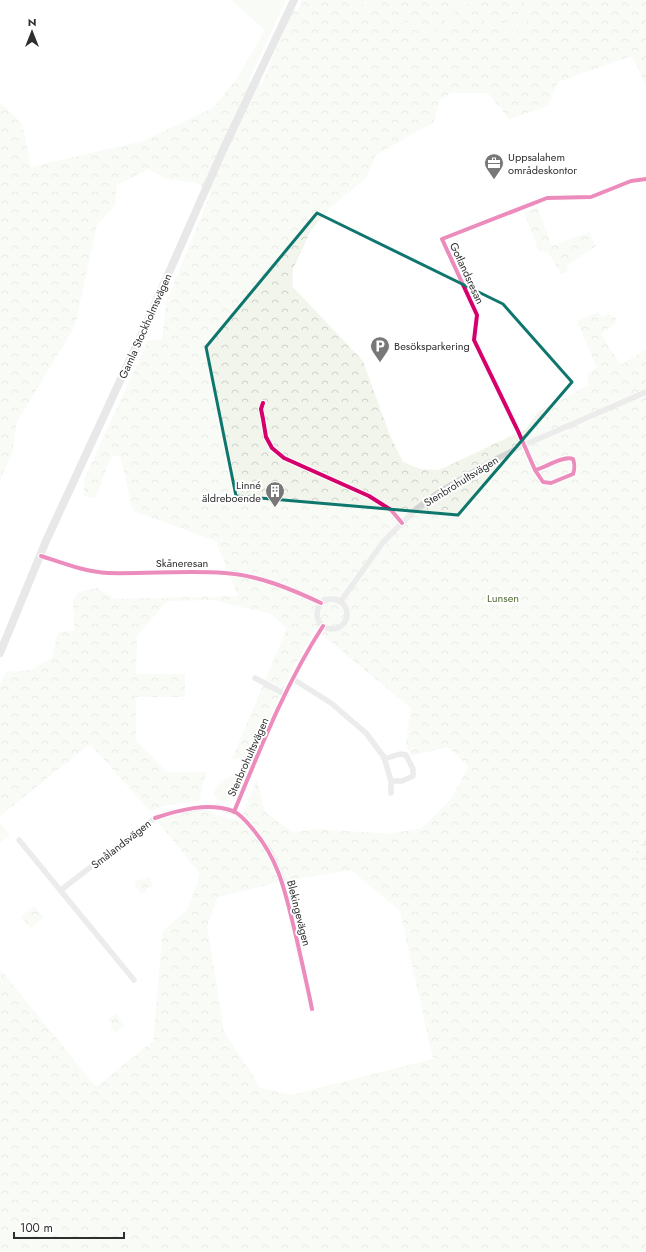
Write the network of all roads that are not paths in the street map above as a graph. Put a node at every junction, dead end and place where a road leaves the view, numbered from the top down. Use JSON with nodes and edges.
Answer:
{"nodes":[{"id":1,"x":294,"y":0,"type":"edge"},
{"id":2,"x":646,"y":179,"type":"edge"},
{"id":3,"x":646,"y":392,"type":"edge"},
{"id":4,"x":263,"y":404,"type":"dead end"},
{"id":5,"x":524,"y":445,"type":"junction"},
{"id":6,"x":535,"y":470,"type":"junction"},
{"id":7,"x":402,"y":523,"type":"junction"},
{"id":8,"x":41,"y":556,"type":"junction"},
{"id":9,"x":341,"y":601,"type":"junction"},
{"id":10,"x":321,"y":603,"type":"junction"},
{"id":11,"x":323,"y":626,"type":"junction"},
{"id":12,"x":0,"y":653,"type":"edge"},
{"id":13,"x":255,"y":678,"type":"dead end"},
{"id":14,"x":293,"y":680,"type":"junction"},
{"id":15,"x":286,"y":695,"type":"junction"},
{"id":16,"x":384,"y":759,"type":"junction"},
{"id":17,"x":391,"y":781,"type":"junction"},
{"id":18,"x":391,"y":793,"type":"dead end"},
{"id":19,"x":234,"y":812,"type":"junction"},
{"id":20,"x":19,"y":840,"type":"dead end"},
{"id":21,"x":61,"y":890,"type":"junction"},
{"id":22,"x":134,"y":980,"type":"dead end"},
{"id":23,"x":312,"y":1009,"type":"dead end"}],
"edges":[{"from":1,"to":8,"type":"main road","name":"Gamla Stockholmsvägen"},
{"from":2,"to":5,"type":"street","name":"Gotlandsresan"},
{"from":3,"to":5,"type":"street","name":"Stenbrohultsvägen"},
{"from":4,"to":7,"type":"street"},
{"from":5,"to":6,"type":"street"},
{"from":5,"to":7,"type":"street","name":"Stenbrohultsvägen"},
{"from":6,"to":6,"type":"street"},
{"from":7,"to":9,"type":"street","name":"Stenbrohultsvägen"},
{"from":8,"to":10,"type":"street","name":"Skåneresan"},
{"from":8,"to":12,"type":"main road","name":"Gamla Stockholmsvägen"},
{"from":9,"to":10,"type":"street"},
{"from":9,"to":11,"type":"street"},
{"from":10,"to":11,"type":"street"},
{"from":11,"to":14,"type":"street","name":"Stenbrohultsvägen"},
{"from":13,"to":15,"type":"street"},
{"from":14,"to":15,"type":"street","name":"Stenbrohultsvägen"},
{"from":14,"to":16,"type":"street"},
{"from":15,"to":19,"type":"street","name":"Stenbrohultsvägen"},
{"from":16,"to":17,"type":"street"},
{"from":16,"to":17,"type":"street"},
{"from":17,"to":18,"type":"street"},
{"from":19,"to":21,"type":"street","name":"Smålandsvägen"},
{"from":19,"to":23,"type":"street","name":"Blekingevägen"},
{"from":20,"to":21,"type":"street"},
{"from":21,"to":22,"type":"street"}]}
